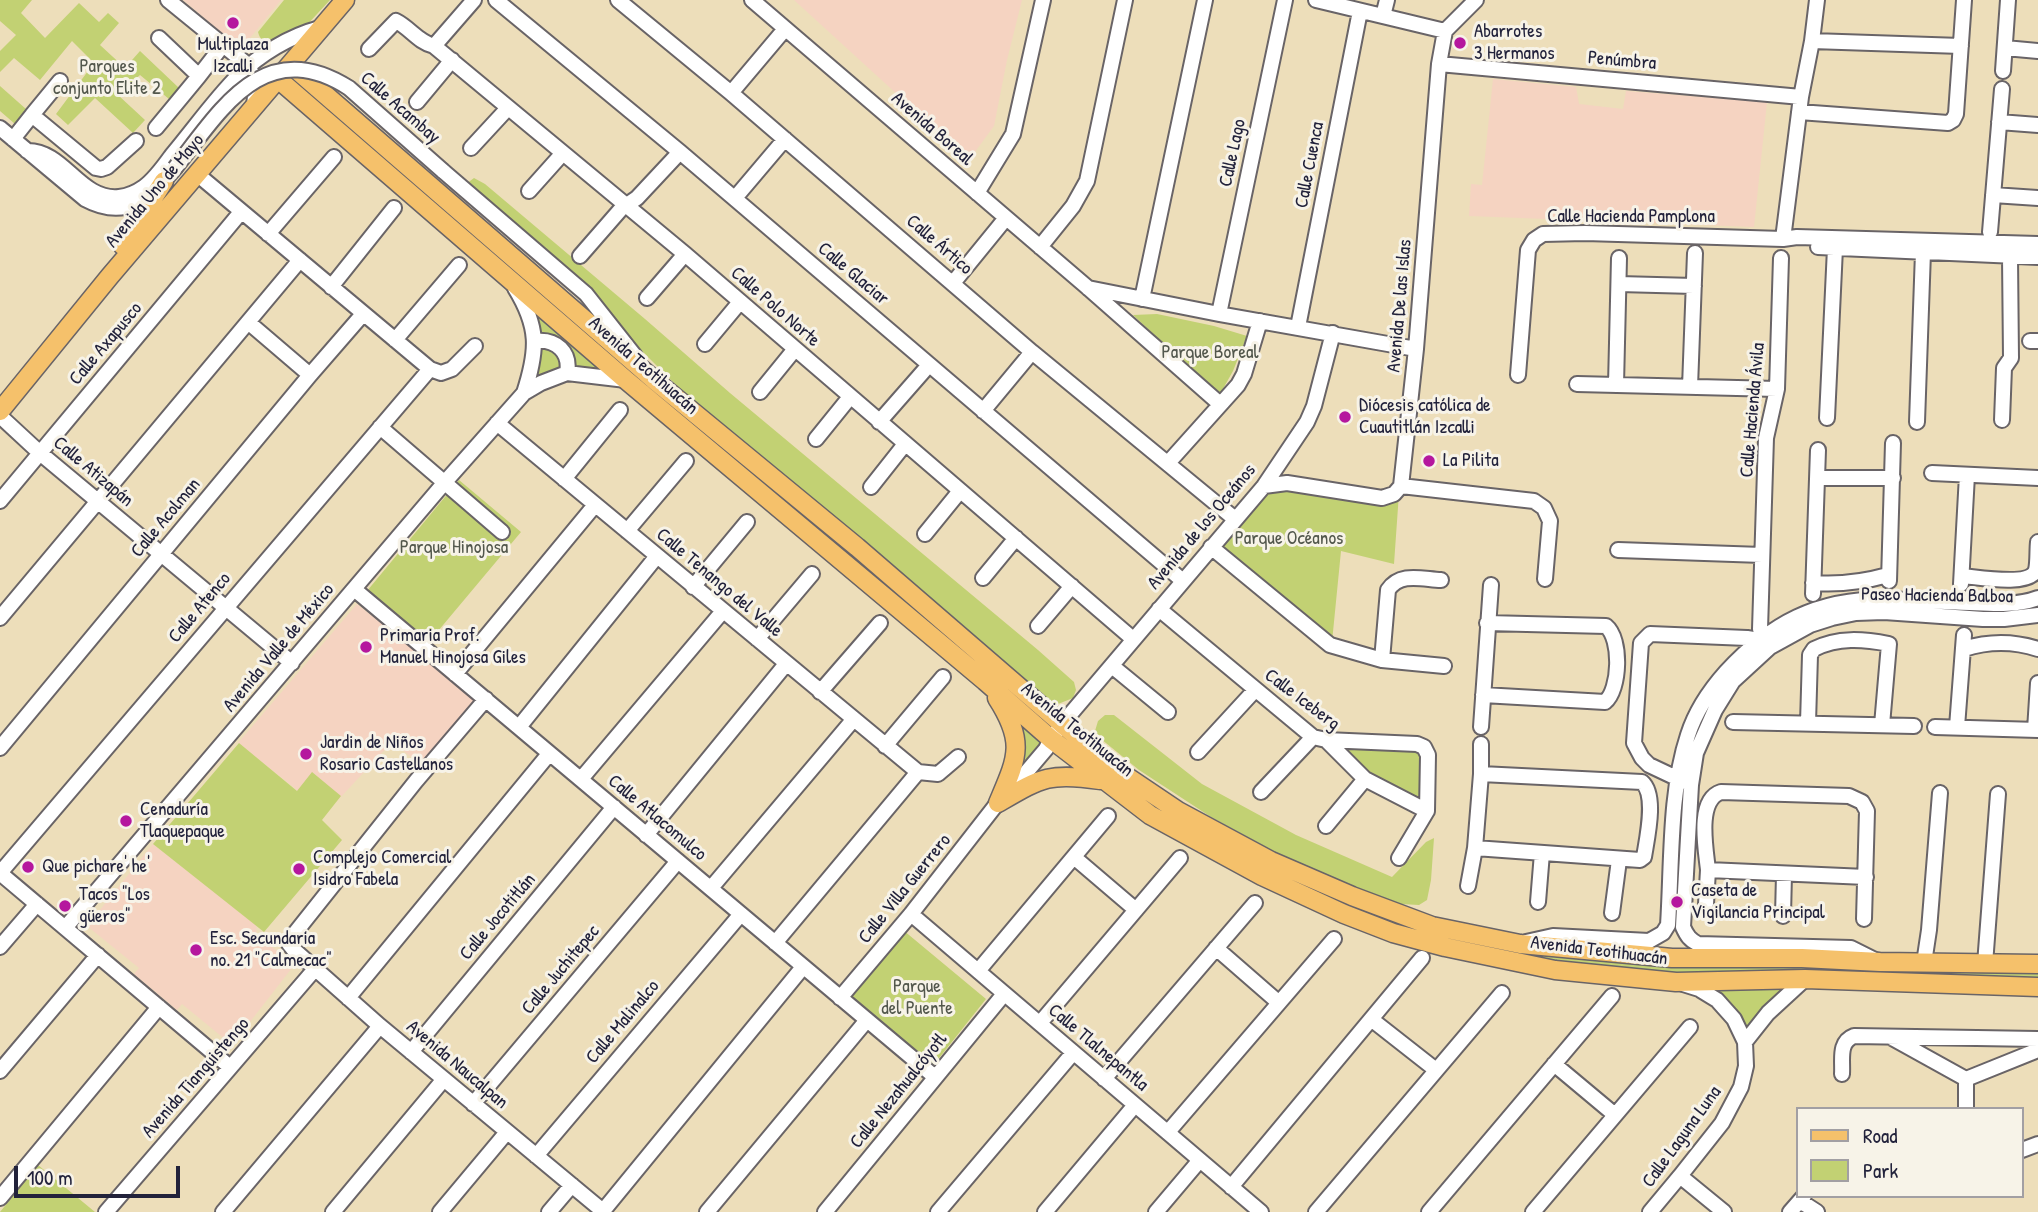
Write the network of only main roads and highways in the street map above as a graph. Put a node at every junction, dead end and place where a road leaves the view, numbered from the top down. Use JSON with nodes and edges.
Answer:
{"nodes":[{"id":1,"x":345,"y":0,"type":"edge"},
{"id":2,"x":289,"y":64,"type":"junction"},
{"id":3,"x":278,"y":79,"type":"junction"},
{"id":4,"x":362,"y":139,"type":"junction"},
{"id":5,"x":169,"y":174,"type":"road end"},
{"id":6,"x":99,"y":289,"type":"junction"},
{"id":7,"x":0,"y":413,"type":"edge"},
{"id":8,"x":985,"y":681,"type":"junction"},
{"id":9,"x":1103,"y":781,"type":"junction"},
{"id":10,"x":2038,"y":964,"type":"edge"},
{"id":11,"x":2038,"y":987,"type":"edge"}],
"edges":[{"from":1,"to":2,"type":"main road","name":"Avenida Uno de Mayo"},
{"from":2,"to":3,"type":"main road","name":"Avenida Uno de Mayo"},
{"from":2,"to":4,"type":"main road","name":"Avenida Teotihuacán"},
{"from":3,"to":4,"type":"main road","name":"Avenida Teotihuacán"},
{"from":3,"to":6,"type":"main road","name":"Avenida Uno de Mayo"},
{"from":4,"to":8,"type":"main road","name":"Avenida Teotihuacán"},
{"from":4,"to":10,"type":"main road","name":"Avenida Teotihuacán"},
{"from":5,"to":6,"type":"main road"},
{"from":6,"to":7,"type":"main road","name":"Avenida Uno de Mayo"},
{"from":8,"to":9,"type":"main road","name":"Avenida Teotihuacán"},
{"from":8,"to":9,"type":"main road"},
{"from":9,"to":11,"type":"main road","name":"Avenida Teotihuacán"}]}
